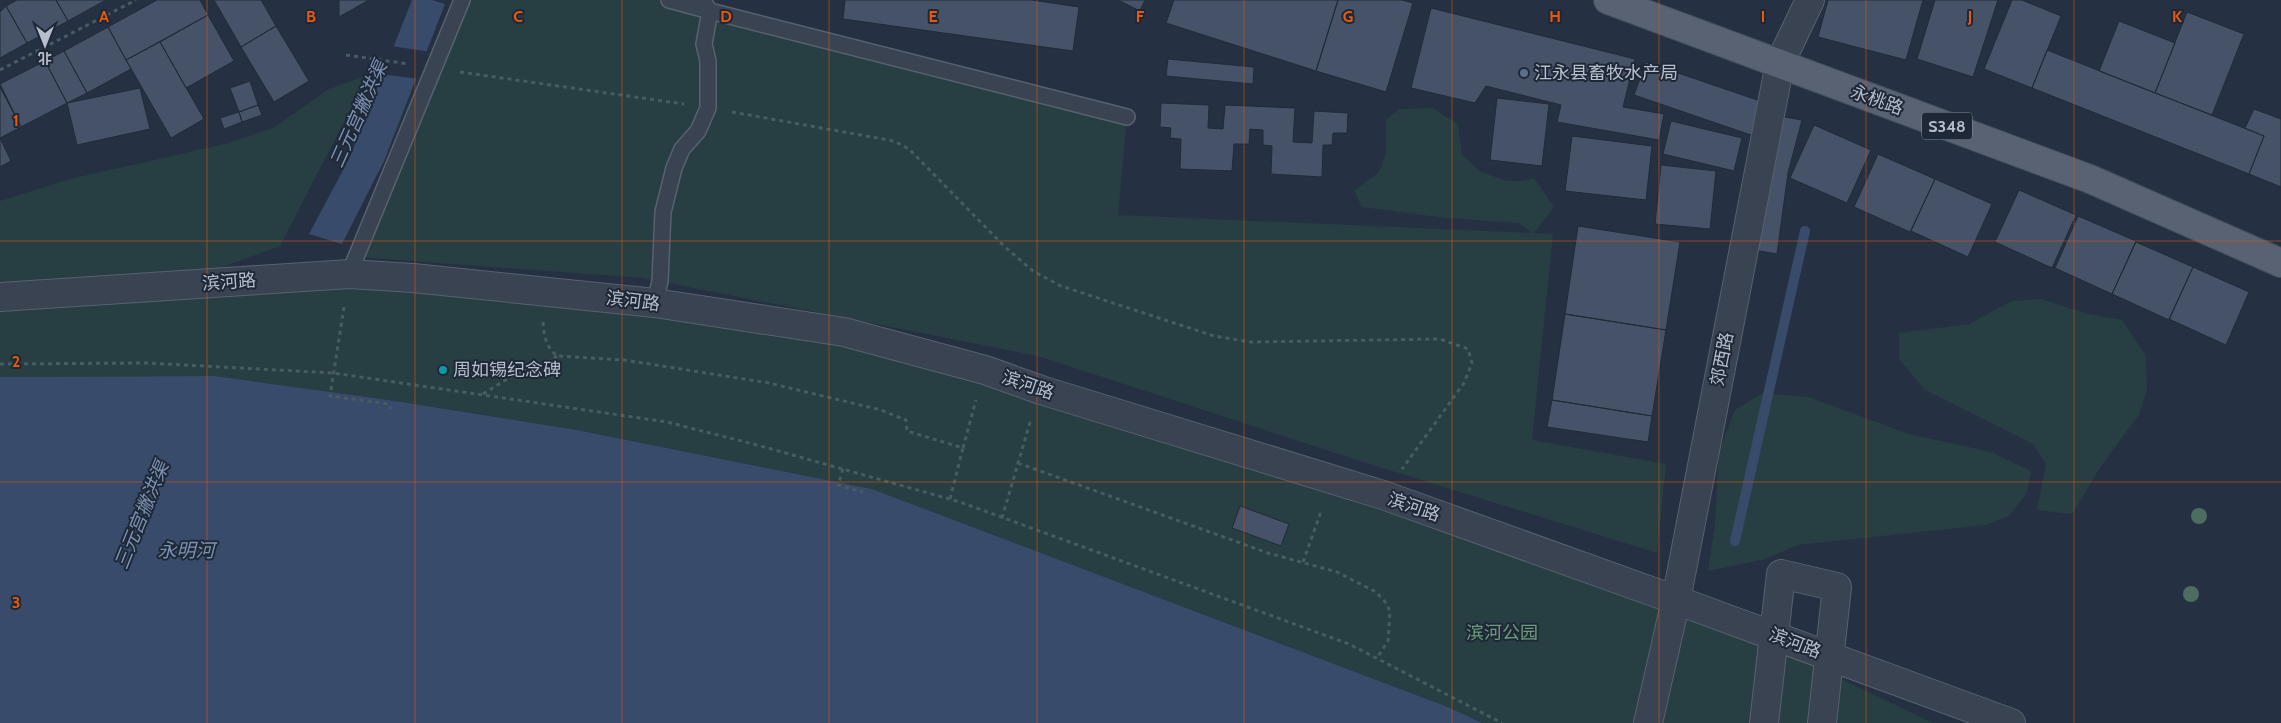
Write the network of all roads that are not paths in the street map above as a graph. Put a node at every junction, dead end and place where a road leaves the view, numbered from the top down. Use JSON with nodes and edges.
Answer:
{"nodes":[{"id":1,"x":462,"y":0,"type":"edge"},
{"id":2,"x":669,"y":0,"type":"edge"},
{"id":3,"x":1608,"y":0,"type":"edge"},
{"id":4,"x":1810,"y":0,"type":"edge"},
{"id":5,"x":706,"y":5,"type":"edge"},
{"id":6,"x":1780,"y":63,"type":"junction"},
{"id":7,"x":1127,"y":117,"type":"dead end"},
{"id":8,"x":2281,"y":263,"type":"edge"},
{"id":9,"x":349,"y":274,"type":"junction"},
{"id":10,"x":0,"y":297,"type":"edge"},
{"id":11,"x":655,"y":303,"type":"junction"},
{"id":12,"x":1676,"y":600,"type":"junction"},
{"id":13,"x":1774,"y":635,"type":"junction"},
{"id":14,"x":1830,"y":656,"type":"junction"},
{"id":15,"x":1648,"y":723,"type":"edge"},
{"id":16,"x":1764,"y":723,"type":"edge"},
{"id":17,"x":1822,"y":723,"type":"edge"},
{"id":18,"x":2011,"y":723,"type":"edge"}],
"edges":[{"from":1,"to":9,"type":"lane"},
{"from":2,"to":5,"type":"lane"},
{"from":3,"to":6,"type":"main road","name":"永桃路","number":"S348"},
{"from":4,"to":6,"type":"street","name":"郊西路"},
{"from":5,"to":7,"type":"lane"},
{"from":5,"to":11,"type":"lane"},
{"from":6,"to":8,"type":"main road","name":"永桃路","number":"S348"},
{"from":6,"to":12,"type":"street","name":"郊西路"},
{"from":9,"to":10,"type":"street","name":"滨河路"},
{"from":9,"to":11,"type":"street","name":"滨河路"},
{"from":11,"to":12,"type":"street","name":"滨河路"},
{"from":12,"to":13,"type":"street","name":"滨河路"},
{"from":12,"to":15,"type":"street","name":"郊西路"},
{"from":13,"to":14,"type":"street","name":"滨河路"},
{"from":13,"to":14,"type":"street"},
{"from":13,"to":16,"type":"street"},
{"from":14,"to":17,"type":"street"},
{"from":14,"to":18,"type":"street","name":"滨河路"}]}
